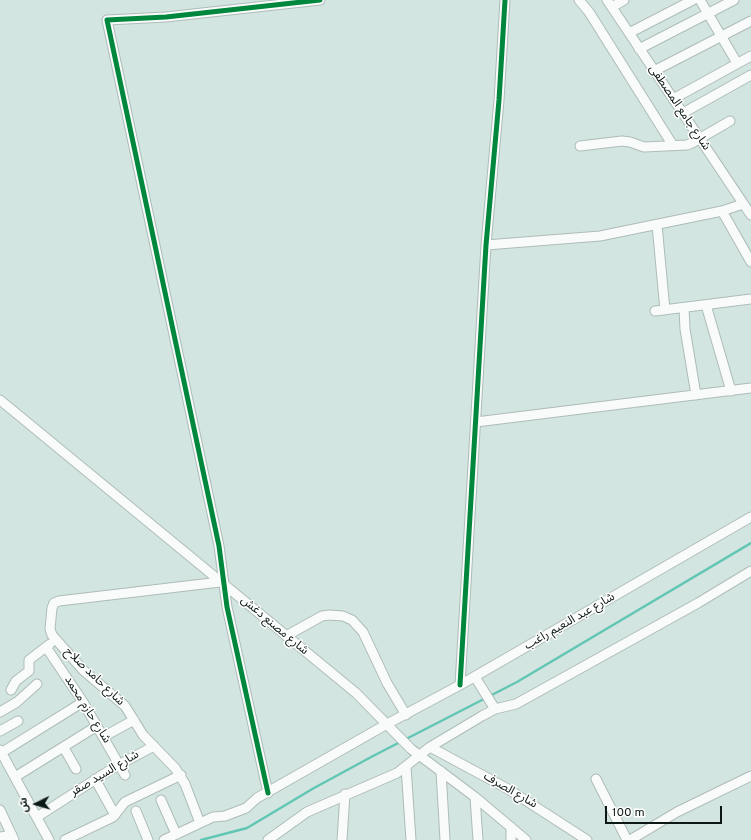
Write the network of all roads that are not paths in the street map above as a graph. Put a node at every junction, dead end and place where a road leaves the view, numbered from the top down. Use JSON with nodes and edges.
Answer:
{"nodes":[{"id":1,"x":320,"y":0,"type":"edge"},
{"id":2,"x":505,"y":0,"type":"edge"},
{"id":3,"x":579,"y":0,"type":"edge"},
{"id":4,"x":624,"y":0,"type":"edge"},
{"id":5,"x":693,"y":0,"type":"edge"},
{"id":6,"x":700,"y":0,"type":"edge"},
{"id":7,"x":734,"y":0,"type":"edge"},
{"id":8,"x":610,"y":3,"type":"edge"},
{"id":9,"x":708,"y":13,"type":"junction"},
{"id":10,"x":751,"y":21,"type":"edge"},
{"id":11,"x":629,"y":33,"type":"junction"},
{"id":12,"x":722,"y":37,"type":"junction"},
{"id":13,"x":639,"y":49,"type":"junction"},
{"id":14,"x":751,"y":56,"type":"edge"},
{"id":15,"x":737,"y":63,"type":"junction"},
{"id":16,"x":654,"y":72,"type":"junction"},
{"id":17,"x":751,"y":75,"type":"edge"},
{"id":18,"x":673,"y":99,"type":"junction"},
{"id":19,"x":682,"y":113,"type":"junction"},
{"id":20,"x":730,"y":121,"type":"dead end"},
{"id":21,"x":699,"y":138,"type":"junction"},
{"id":22,"x":672,"y":144,"type":"junction"},
{"id":23,"x":580,"y":146,"type":"dead end"},
{"id":24,"x":743,"y":204,"type":"junction"},
{"id":25,"x":722,"y":211,"type":"junction"},
{"id":26,"x":751,"y":215,"type":"edge"},
{"id":27,"x":657,"y":225,"type":"junction"},
{"id":28,"x":486,"y":245,"type":"junction"},
{"id":29,"x":750,"y":258,"type":"edge"},
{"id":30,"x":751,"y":299,"type":"edge"},
{"id":31,"x":706,"y":305,"type":"junction"},
{"id":32,"x":684,"y":308,"type":"junction"},
{"id":33,"x":665,"y":310,"type":"junction"},
{"id":34,"x":655,"y":311,"type":"dead end"},
{"id":35,"x":751,"y":388,"type":"edge"},
{"id":36,"x":731,"y":391,"type":"junction"},
{"id":37,"x":696,"y":395,"type":"junction"},
{"id":38,"x":0,"y":400,"type":"edge"},
{"id":39,"x":476,"y":422,"type":"junction"},
{"id":40,"x":751,"y":517,"type":"edge"},
{"id":41,"x":751,"y":572,"type":"edge"},
{"id":42,"x":222,"y":583,"type":"junction"},
{"id":43,"x":286,"y":636,"type":"junction"},
{"id":44,"x":56,"y":640,"type":"junction"},
{"id":45,"x":46,"y":647,"type":"junction"},
{"id":46,"x":475,"y":676,"type":"junction"},
{"id":47,"x":37,"y":684,"type":"dead end"},
{"id":48,"x":460,"y":685,"type":"junction"},
{"id":49,"x":10,"y":690,"type":"dead end"},
{"id":50,"x":83,"y":702,"type":"junction"},
{"id":51,"x":495,"y":708,"type":"junction"},
{"id":52,"x":0,"y":712,"type":"edge"},
{"id":53,"x":406,"y":715,"type":"junction"},
{"id":54,"x":134,"y":720,"type":"junction"},
{"id":55,"x":18,"y":721,"type":"dead end"},
{"id":56,"x":387,"y":724,"type":"junction"},
{"id":57,"x":97,"y":726,"type":"junction"},
{"id":58,"x":0,"y":731,"type":"edge"},
{"id":59,"x":103,"y":737,"type":"junction"},
{"id":60,"x":154,"y":746,"type":"junction"},
{"id":61,"x":430,"y":747,"type":"junction"},
{"id":62,"x":64,"y":748,"type":"junction"},
{"id":63,"x":1,"y":752,"type":"edge"},
{"id":64,"x":419,"y":755,"type":"junction"},
{"id":65,"x":119,"y":764,"type":"junction"},
{"id":66,"x":406,"y":767,"type":"junction"},
{"id":67,"x":76,"y":769,"type":"dead end"},
{"id":68,"x":441,"y":771,"type":"junction"},
{"id":69,"x":125,"y":775,"type":"dead end"},
{"id":70,"x":181,"y":776,"type":"junction"},
{"id":71,"x":751,"y":776,"type":"edge"},
{"id":72,"x":15,"y":777,"type":"junction"},
{"id":73,"x":95,"y":779,"type":"junction"},
{"id":74,"x":596,"y":779,"type":"dead end"},
{"id":75,"x":268,"y":793,"type":"junction"},
{"id":76,"x":344,"y":794,"type":"junction"},
{"id":77,"x":475,"y":797,"type":"junction"},
{"id":78,"x":161,"y":800,"type":"dead end"},
{"id":79,"x":0,"y":810,"type":"edge"},
{"id":80,"x":136,"y":812,"type":"dead end"},
{"id":81,"x":115,"y":815,"type":"junction"},
{"id":82,"x":37,"y":817,"type":"junction"},
{"id":83,"x":200,"y":823,"type":"junction"},
{"id":84,"x":511,"y":827,"type":"junction"},
{"id":85,"x":176,"y":834,"type":"junction"},
{"id":86,"x":0,"y":837,"type":"edge"},
{"id":87,"x":13,"y":837,"type":"edge"},
{"id":88,"x":271,"y":839,"type":"edge"},
{"id":89,"x":49,"y":840,"type":"edge"},
{"id":90,"x":65,"y":840,"type":"edge"},
{"id":91,"x":148,"y":840,"type":"edge"},
{"id":92,"x":164,"y":840,"type":"edge"},
{"id":93,"x":342,"y":840,"type":"edge"},
{"id":94,"x":411,"y":840,"type":"edge"},
{"id":95,"x":445,"y":840,"type":"edge"},
{"id":96,"x":478,"y":840,"type":"edge"},
{"id":97,"x":511,"y":840,"type":"edge"},
{"id":98,"x":526,"y":840,"type":"edge"},
{"id":99,"x":587,"y":840,"type":"edge"},
{"id":100,"x":627,"y":840,"type":"edge"},
{"id":101,"x":630,"y":840,"type":"edge"}],
"edges":[{"from":1,"to":42,"type":"street"},
{"from":2,"to":28,"type":"street"},
{"from":3,"to":22,"type":"street"},
{"from":4,"to":8,"type":"street"},
{"from":5,"to":11,"type":"street"},
{"from":6,"to":9,"type":"street"},
{"from":7,"to":9,"type":"street"},
{"from":8,"to":11,"type":"street","name":"شارع جامع المصطفى"},
{"from":9,"to":12,"type":"street"},
{"from":9,"to":13,"type":"street"},
{"from":10,"to":12,"type":"street"},
{"from":11,"to":13,"type":"street","name":"شارع جامع المصطفى"},
{"from":12,"to":15,"type":"street"},
{"from":12,"to":16,"type":"street"},
{"from":13,"to":16,"type":"street","name":"شارع جامع المصطفى"},
{"from":14,"to":15,"type":"street"},
{"from":15,"to":18,"type":"street"},
{"from":16,"to":18,"type":"street","name":"شارع جامع المصطفى"},
{"from":17,"to":19,"type":"street"},
{"from":18,"to":19,"type":"street","name":"شارع جامع المصطفى"},
{"from":19,"to":21,"type":"street","name":"شارع جامع المصطفى"},
{"from":20,"to":21,"type":"street"},
{"from":21,"to":22,"type":"street"},
{"from":21,"to":24,"type":"street","name":"شارع جامع المصطفى"},
{"from":22,"to":23,"type":"street"},
{"from":24,"to":25,"type":"street"},
{"from":24,"to":26,"type":"street","name":"شارع جامع المصطفى"},
{"from":25,"to":27,"type":"street"},
{"from":25,"to":29,"type":"street"},
{"from":27,"to":28,"type":"street"},
{"from":27,"to":33,"type":"street"},
{"from":28,"to":39,"type":"street"},
{"from":30,"to":31,"type":"street"},
{"from":31,"to":32,"type":"street"},
{"from":31,"to":36,"type":"street"},
{"from":32,"to":33,"type":"street"},
{"from":32,"to":37,"type":"street"},
{"from":33,"to":34,"type":"street"},
{"from":35,"to":36,"type":"street"},
{"from":36,"to":37,"type":"street"},
{"from":37,"to":39,"type":"street"},
{"from":38,"to":42,"type":"street","name":"شارع مصنع دغش"},
{"from":39,"to":48,"type":"street"},
{"from":40,"to":46,"type":"street","name":"شارع عبد النعيم راغب"},
{"from":41,"to":51,"type":"street"},
{"from":42,"to":43,"type":"street","name":"شارع مصنع دغش"},
{"from":42,"to":44,"type":"street","name":"شارع حامد صلاح"},
{"from":42,"to":75,"type":"street"},
{"from":43,"to":53,"type":"street"},
{"from":43,"to":56,"type":"street","name":"شارع مصنع دغش"},
{"from":44,"to":45,"type":"street"},
{"from":44,"to":54,"type":"street","name":"شارع حامد صلاح"},
{"from":45,"to":49,"type":"street"},
{"from":45,"to":50,"type":"street","name":"شارع حازم محمد"},
{"from":46,"to":48,"type":"street","name":"شارع عبد النعيم راغب"},
{"from":46,"to":51,"type":"street"},
{"from":47,"to":52,"type":"street"},
{"from":48,"to":53,"type":"street","name":"شارع عبد النعيم راغب"},
{"from":50,"to":57,"type":"street","name":"شارع حازم محمد"},
{"from":50,"to":63,"type":"street"},
{"from":51,"to":61,"type":"street"},
{"from":53,"to":56,"type":"street","name":"شارع عبد النعيم راغب"},
{"from":54,"to":59,"type":"street"},
{"from":54,"to":60,"type":"street","name":"شارع حامد صلاح"},
{"from":55,"to":58,"type":"street"},
{"from":56,"to":64,"type":"street","name":"شارع مصنع دغش"},
{"from":56,"to":75,"type":"street","name":"شارع عبد النعيم راغب"},
{"from":57,"to":59,"type":"street","name":"شارع حازم محمد"},
{"from":57,"to":62,"type":"street"},
{"from":59,"to":65,"type":"street","name":"شارع حازم محمد"},
{"from":60,"to":65,"type":"street","name":"شارع السيد صقر"},
{"from":60,"to":70,"type":"street","name":"شارع حامد صلاح"},
{"from":61,"to":64,"type":"street"},
{"from":61,"to":99,"type":"street","name":"شارع الصرف"},
{"from":62,"to":67,"type":"street"},
{"from":62,"to":72,"type":"street"},
{"from":63,"to":72,"type":"street"},
{"from":64,"to":66,"type":"street"},
{"from":64,"to":68,"type":"street","name":"شارع مصنع دغش"},
{"from":65,"to":69,"type":"street","name":"شارع حازم محمد"},
{"from":65,"to":73,"type":"street","name":"شارع السيد صقر"},
{"from":66,"to":76,"type":"street"},
{"from":66,"to":94,"type":"street"},
{"from":68,"to":77,"type":"street","name":"شارع مصنع دغش"},
{"from":68,"to":95,"type":"street"},
{"from":70,"to":81,"type":"street"},
{"from":70,"to":83,"type":"street","name":"شارع حامد صلاح"},
{"from":71,"to":101,"type":"street"},
{"from":72,"to":82,"type":"street"},
{"from":73,"to":81,"type":"street"},
{"from":73,"to":82,"type":"street","name":"شارع السيد صقر"},
{"from":74,"to":100,"type":"street"},
{"from":75,"to":83,"type":"street","name":"شارع عبد النعيم راغب"},
{"from":76,"to":88,"type":"street"},
{"from":76,"to":93,"type":"street"},
{"from":77,"to":84,"type":"street","name":"شارع مصنع دغش"},
{"from":77,"to":96,"type":"street"},
{"from":78,"to":85,"type":"street"},
{"from":79,"to":87,"type":"street"},
{"from":80,"to":91,"type":"street"},
{"from":81,"to":90,"type":"street"},
{"from":82,"to":89,"type":"street"},
{"from":83,"to":85,"type":"street","name":"شارع عبد النعيم راغب"},
{"from":84,"to":97,"type":"street"},
{"from":84,"to":98,"type":"street","name":"شارع مصنع دغش"},
{"from":85,"to":92,"type":"street","name":"شارع عبد النعيم راغب"},
{"from":86,"to":87,"type":"street"}]}
